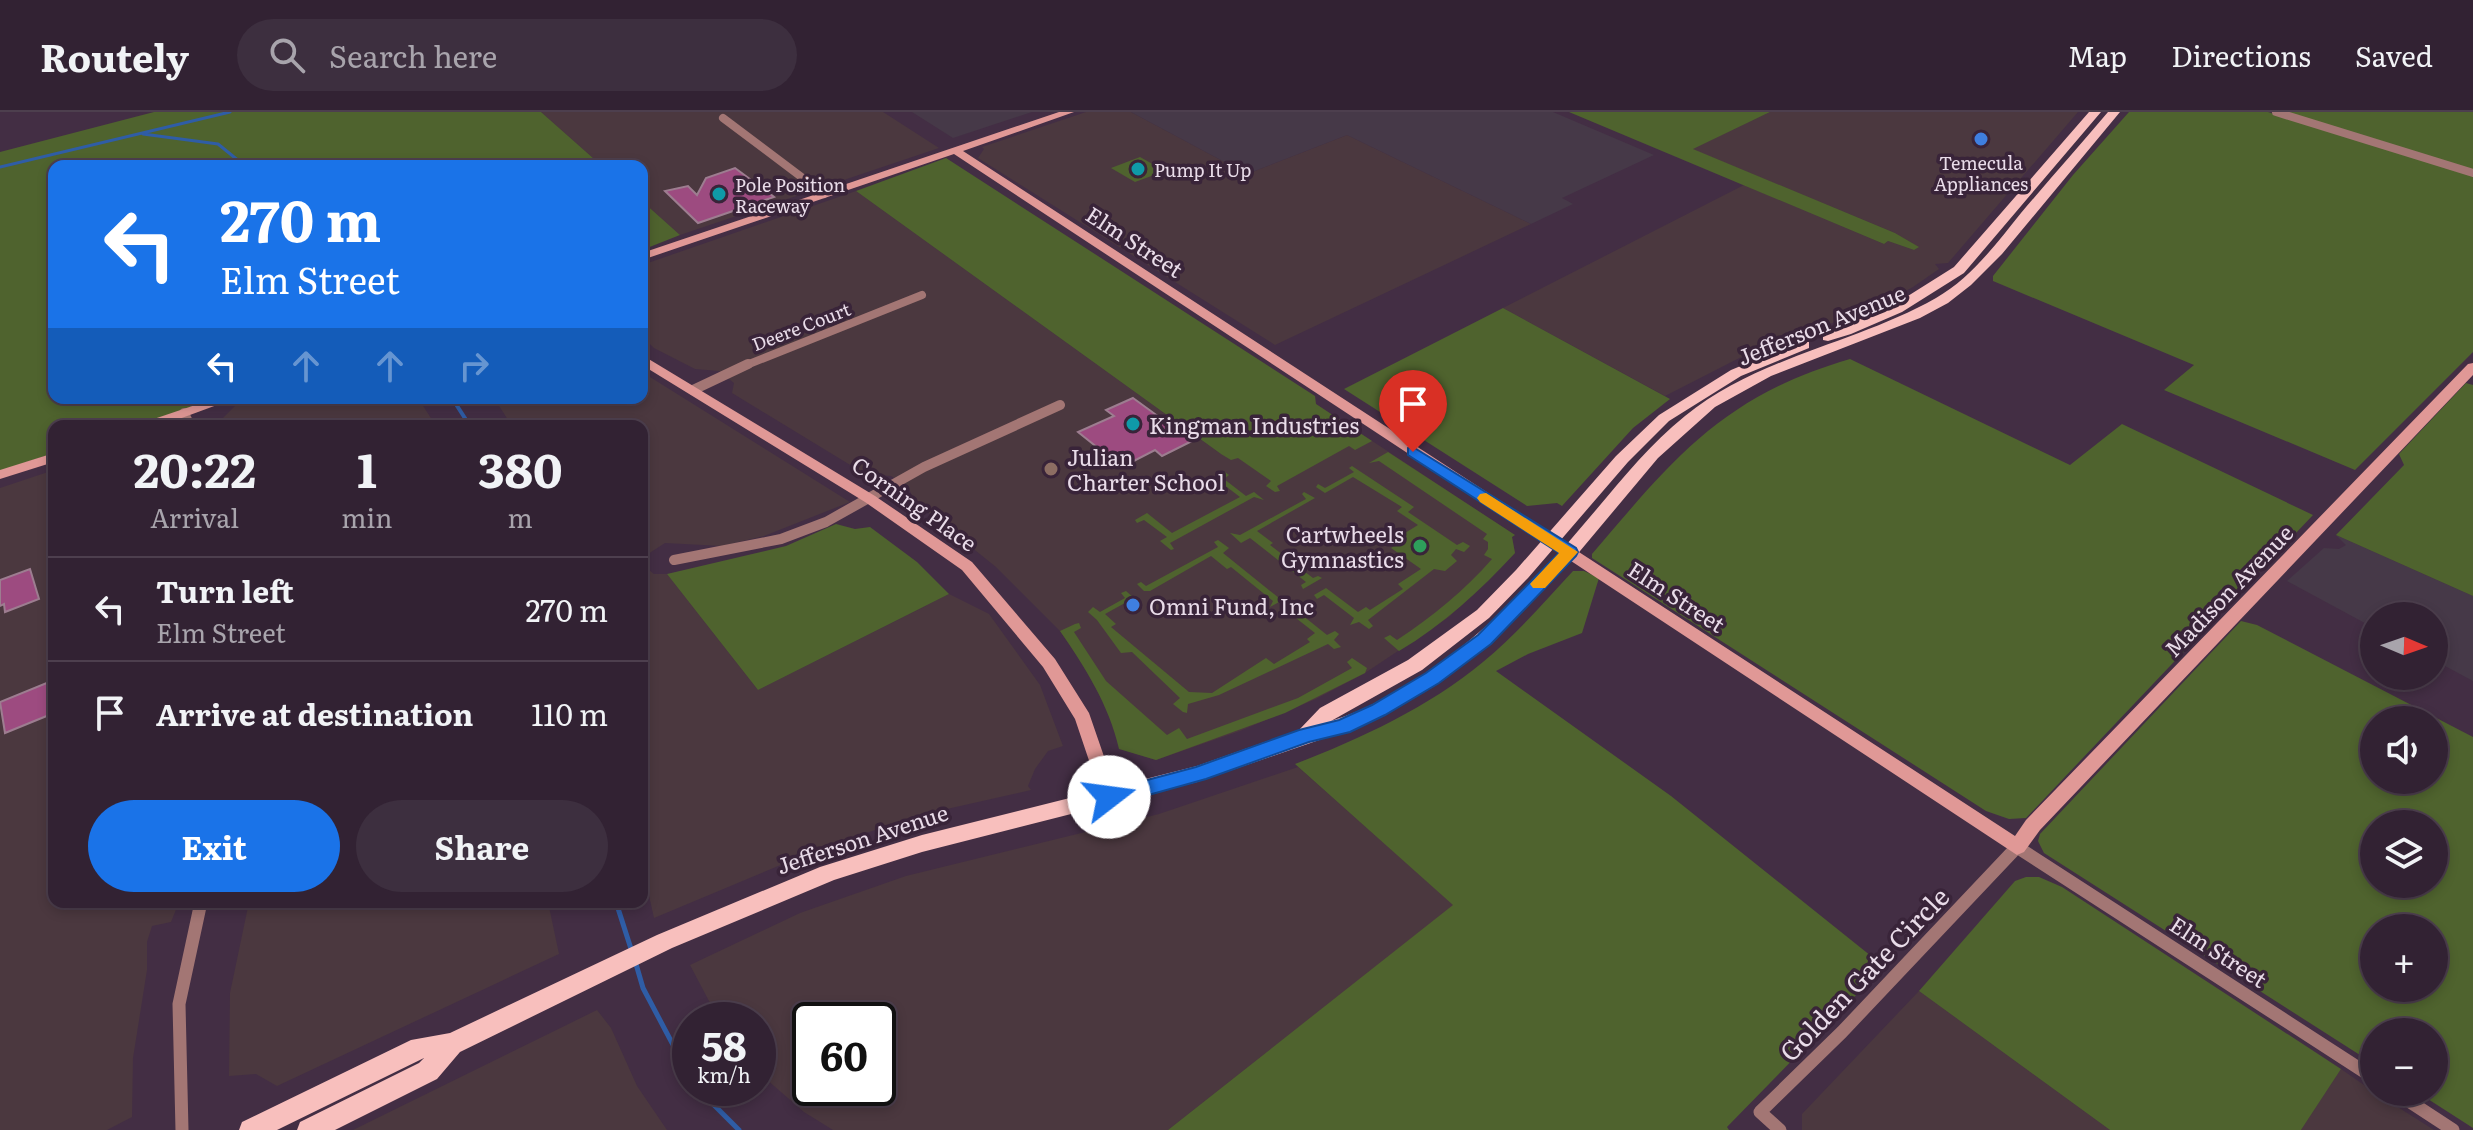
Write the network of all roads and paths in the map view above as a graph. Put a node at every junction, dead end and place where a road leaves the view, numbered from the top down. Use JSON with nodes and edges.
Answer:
{"nodes":[{"id":1,"x":1069,"y":112,"type":"edge"},
{"id":2,"x":2095,"y":112,"type":"edge"},
{"id":3,"x":2114,"y":112,"type":"edge"},
{"id":4,"x":2276,"y":112,"type":"edge"},
{"id":5,"x":723,"y":118,"type":"dead end"},
{"id":6,"x":956,"y":151,"type":"junction"},
{"id":7,"x":2056,"y":155,"type":"junction"},
{"id":8,"x":2473,"y":173,"type":"edge"},
{"id":9,"x":2050,"y":188,"type":"junction"},
{"id":10,"x":824,"y":194,"type":"junction"},
{"id":11,"x":648,"y":255,"type":"edge"},
{"id":12,"x":922,"y":295,"type":"dead end"},
{"id":13,"x":648,"y":363,"type":"edge"},
{"id":14,"x":1755,"y":363,"type":"junction"},
{"id":15,"x":2473,"y":367,"type":"edge"},
{"id":16,"x":693,"y":390,"type":"junction"},
{"id":17,"x":1712,"y":403,"type":"junction"},
{"id":18,"x":218,"y":404,"type":"edge"},
{"id":19,"x":1060,"y":405,"type":"dead end"},
{"id":20,"x":187,"y":420,"type":"edge"},
{"id":21,"x":48,"y":459,"type":"edge"},
{"id":22,"x":0,"y":475,"type":"edge"},
{"id":23,"x":870,"y":499,"type":"junction"},
{"id":24,"x":1550,"y":539,"type":"junction"},
{"id":25,"x":1570,"y":552,"type":"junction"},
{"id":26,"x":674,"y":560,"type":"dead end"},
{"id":27,"x":1306,"y":735,"type":"junction"},
{"id":28,"x":1109,"y":797,"type":"junction"},
{"id":29,"x":2017,"y":847,"type":"junction"},
{"id":30,"x":200,"y":908,"type":"edge"},
{"id":31,"x":452,"y":1044,"type":"junction"},
{"id":32,"x":2360,"y":1069,"type":"edge"},
{"id":33,"x":2416,"y":1106,"type":"edge"},
{"id":34,"x":182,"y":1130,"type":"edge"},
{"id":35,"x":251,"y":1130,"type":"edge"},
{"id":36,"x":309,"y":1130,"type":"edge"},
{"id":37,"x":1780,"y":1130,"type":"edge"},
{"id":38,"x":2453,"y":1130,"type":"edge"}],
"edges":[{"from":1,"to":6,"type":"street"},
{"from":2,"to":7,"type":"main road","name":"Jefferson Avenue"},
{"from":3,"to":9,"type":"main road","name":"Jefferson Avenue"},
{"from":4,"to":8,"type":"street"},
{"from":5,"to":10,"type":"street"},
{"from":6,"to":10,"type":"street"},
{"from":6,"to":24,"type":"street","name":"Elm Street"},
{"from":7,"to":9,"type":"main road"},
{"from":7,"to":14,"type":"main road","name":"Jefferson Avenue"},
{"from":9,"to":17,"type":"main road","name":"Jefferson Avenue"},
{"from":10,"to":11,"type":"street"},
{"from":12,"to":16,"type":"street","name":"Deere Court"},
{"from":13,"to":16,"type":"street","name":"Corning Place"},
{"from":14,"to":17,"type":"main road"},
{"from":14,"to":24,"type":"main road","name":"Jefferson Avenue"},
{"from":15,"to":29,"type":"street","name":"Madison Avenue"},
{"from":16,"to":23,"type":"street","name":"Corning Place"},
{"from":17,"to":25,"type":"main road","name":"Jefferson Avenue"},
{"from":18,"to":20,"type":"street"},
{"from":19,"to":23,"type":"street"},
{"from":21,"to":22,"type":"street"},
{"from":23,"to":26,"type":"street"},
{"from":23,"to":28,"type":"street","name":"Corning Place"},
{"from":24,"to":25,"type":"street","name":"Elm Street"},
{"from":24,"to":27,"type":"main road","name":"Jefferson Avenue"},
{"from":25,"to":27,"type":"main road","name":"Jefferson Avenue"},
{"from":25,"to":29,"type":"street","name":"Elm Street"},
{"from":27,"to":28,"type":"main road","name":"Jefferson Avenue"},
{"from":28,"to":31,"type":"main road","name":"Jefferson Avenue"},
{"from":29,"to":32,"type":"street","name":"Elm Street"},
{"from":29,"to":37,"type":"street","name":"Golden Gate Circle"},
{"from":30,"to":34,"type":"street"},
{"from":31,"to":35,"type":"main road","name":"Jefferson Avenue"},
{"from":31,"to":36,"type":"main road","name":"Jefferson Avenue"},
{"from":33,"to":38,"type":"street"}]}
